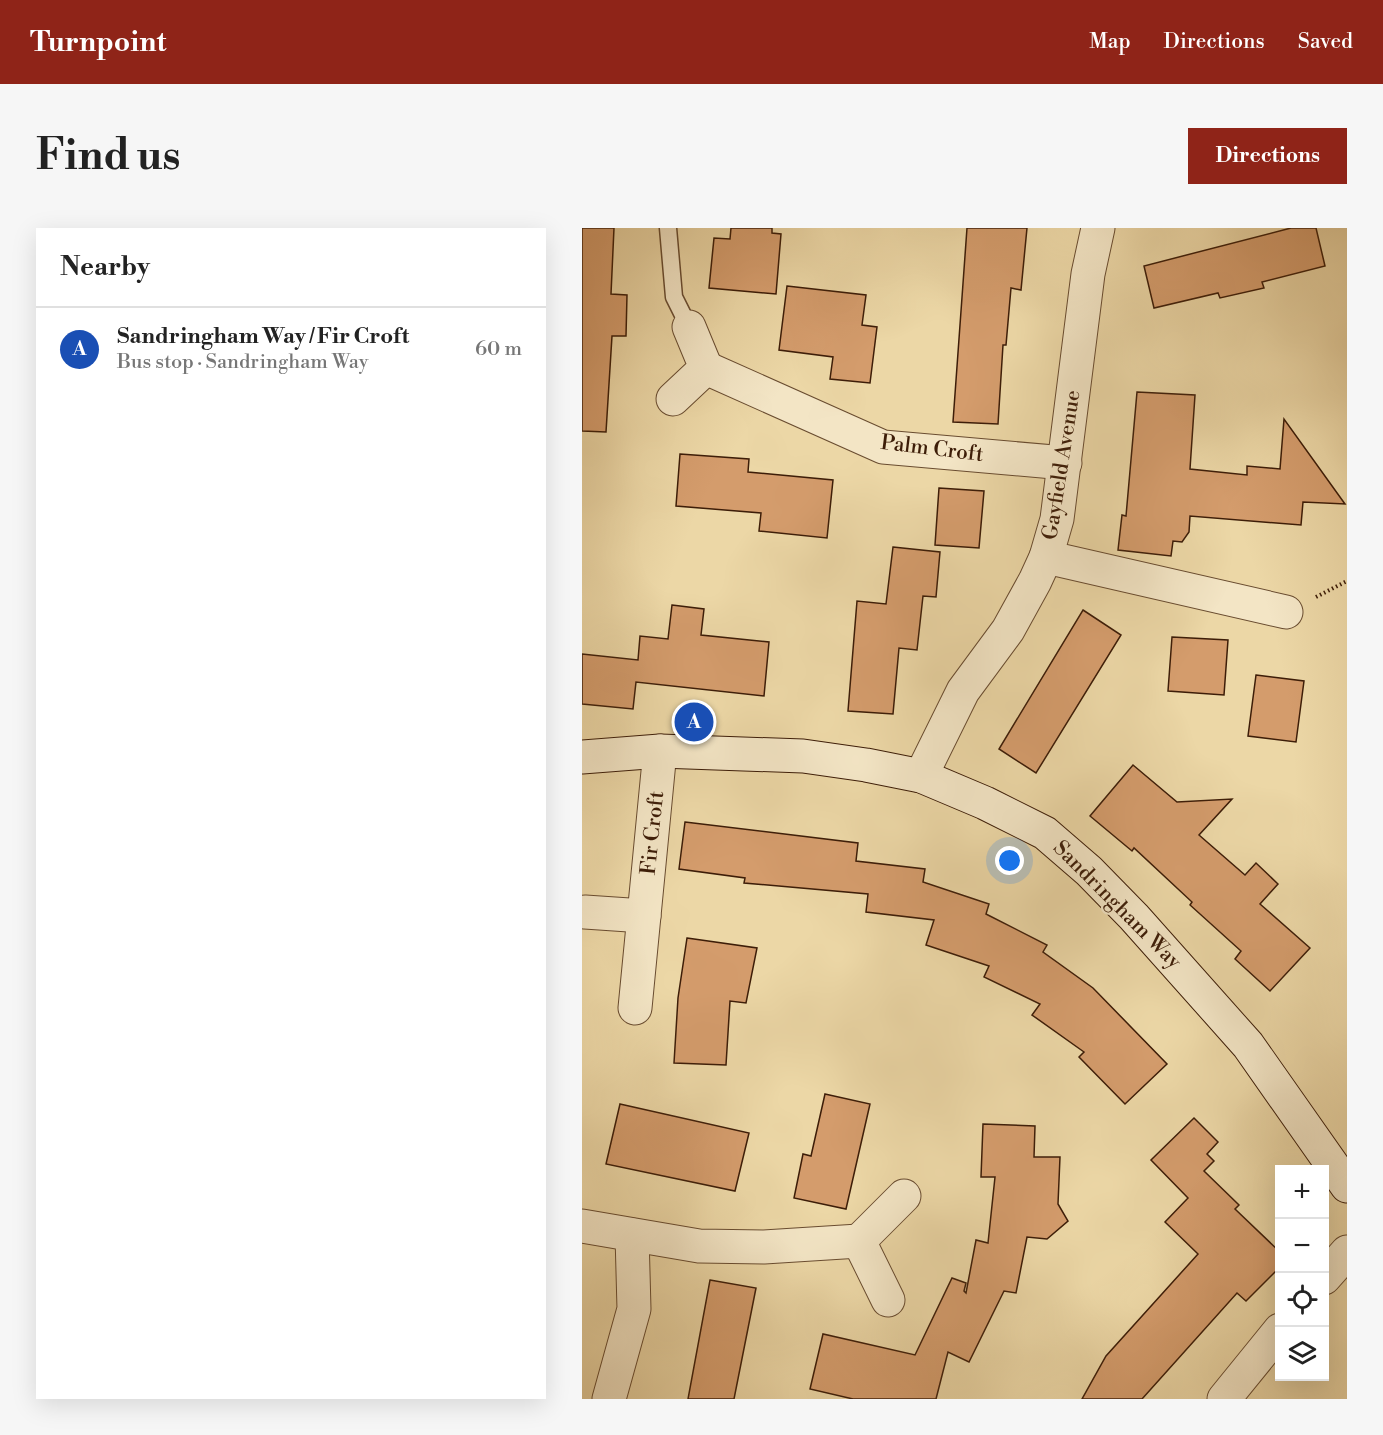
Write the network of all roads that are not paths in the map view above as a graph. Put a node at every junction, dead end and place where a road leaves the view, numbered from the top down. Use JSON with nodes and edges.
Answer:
{"nodes":[{"id":1,"x":668,"y":228,"type":"edge"},
{"id":2,"x":1098,"y":228,"type":"edge"},
{"id":3,"x":689,"y":327,"type":"joint"},
{"id":4,"x":706,"y":368,"type":"junction"},
{"id":5,"x":673,"y":399,"type":"dead end"},
{"id":6,"x":1065,"y":463,"type":"junction"},
{"id":7,"x":1046,"y":557,"type":"junction"},
{"id":8,"x":1286,"y":612,"type":"dead end"},
{"id":9,"x":660,"y":751,"type":"junction"},
{"id":10,"x":582,"y":757,"type":"edge"},
{"id":11,"x":921,"y":776,"type":"junction"},
{"id":12,"x":585,"y":912,"type":"dead end"},
{"id":13,"x":644,"y":916,"type":"junction"},
{"id":14,"x":635,"y":1008,"type":"dead end"},
{"id":15,"x":1347,"y":1186,"type":"edge"},
{"id":16,"x":904,"y":1196,"type":"dead end"},
{"id":17,"x":582,"y":1226,"type":"edge"},
{"id":18,"x":632,"y":1235,"type":"junction"},
{"id":19,"x":859,"y":1240,"type":"junction"},
{"id":20,"x":1347,"y":1251,"type":"edge"},
{"id":21,"x":1328,"y":1273,"type":"edge"},
{"id":22,"x":888,"y":1300,"type":"dead end"},
{"id":23,"x":1275,"y":1336,"type":"edge"},
{"id":24,"x":609,"y":1399,"type":"edge"},
{"id":25,"x":1224,"y":1399,"type":"edge"}],
"edges":[{"from":1,"to":3,"type":"lane"},
{"from":2,"to":6,"type":"street","name":"Gayfield Avenue"},
{"from":3,"to":4,"type":"street"},
{"from":4,"to":5,"type":"street"},
{"from":4,"to":6,"type":"street","name":"Palm Croft"},
{"from":6,"to":7,"type":"street","name":"Gayfield Avenue"},
{"from":7,"to":8,"type":"street"},
{"from":7,"to":11,"type":"street","name":"Gayfield Avenue"},
{"from":9,"to":10,"type":"street","name":"Sandringham Way"},
{"from":9,"to":11,"type":"street","name":"Sandringham Way"},
{"from":9,"to":13,"type":"street","name":"Fir Croft"},
{"from":11,"to":15,"type":"street","name":"Sandringham Way"},
{"from":12,"to":13,"type":"street"},
{"from":13,"to":14,"type":"street","name":"Fir Croft"},
{"from":16,"to":19,"type":"street"},
{"from":17,"to":18,"type":"street"},
{"from":18,"to":19,"type":"street"},
{"from":18,"to":24,"type":"street"},
{"from":19,"to":22,"type":"street"},
{"from":20,"to":21,"type":"street"},
{"from":23,"to":25,"type":"street"}]}
